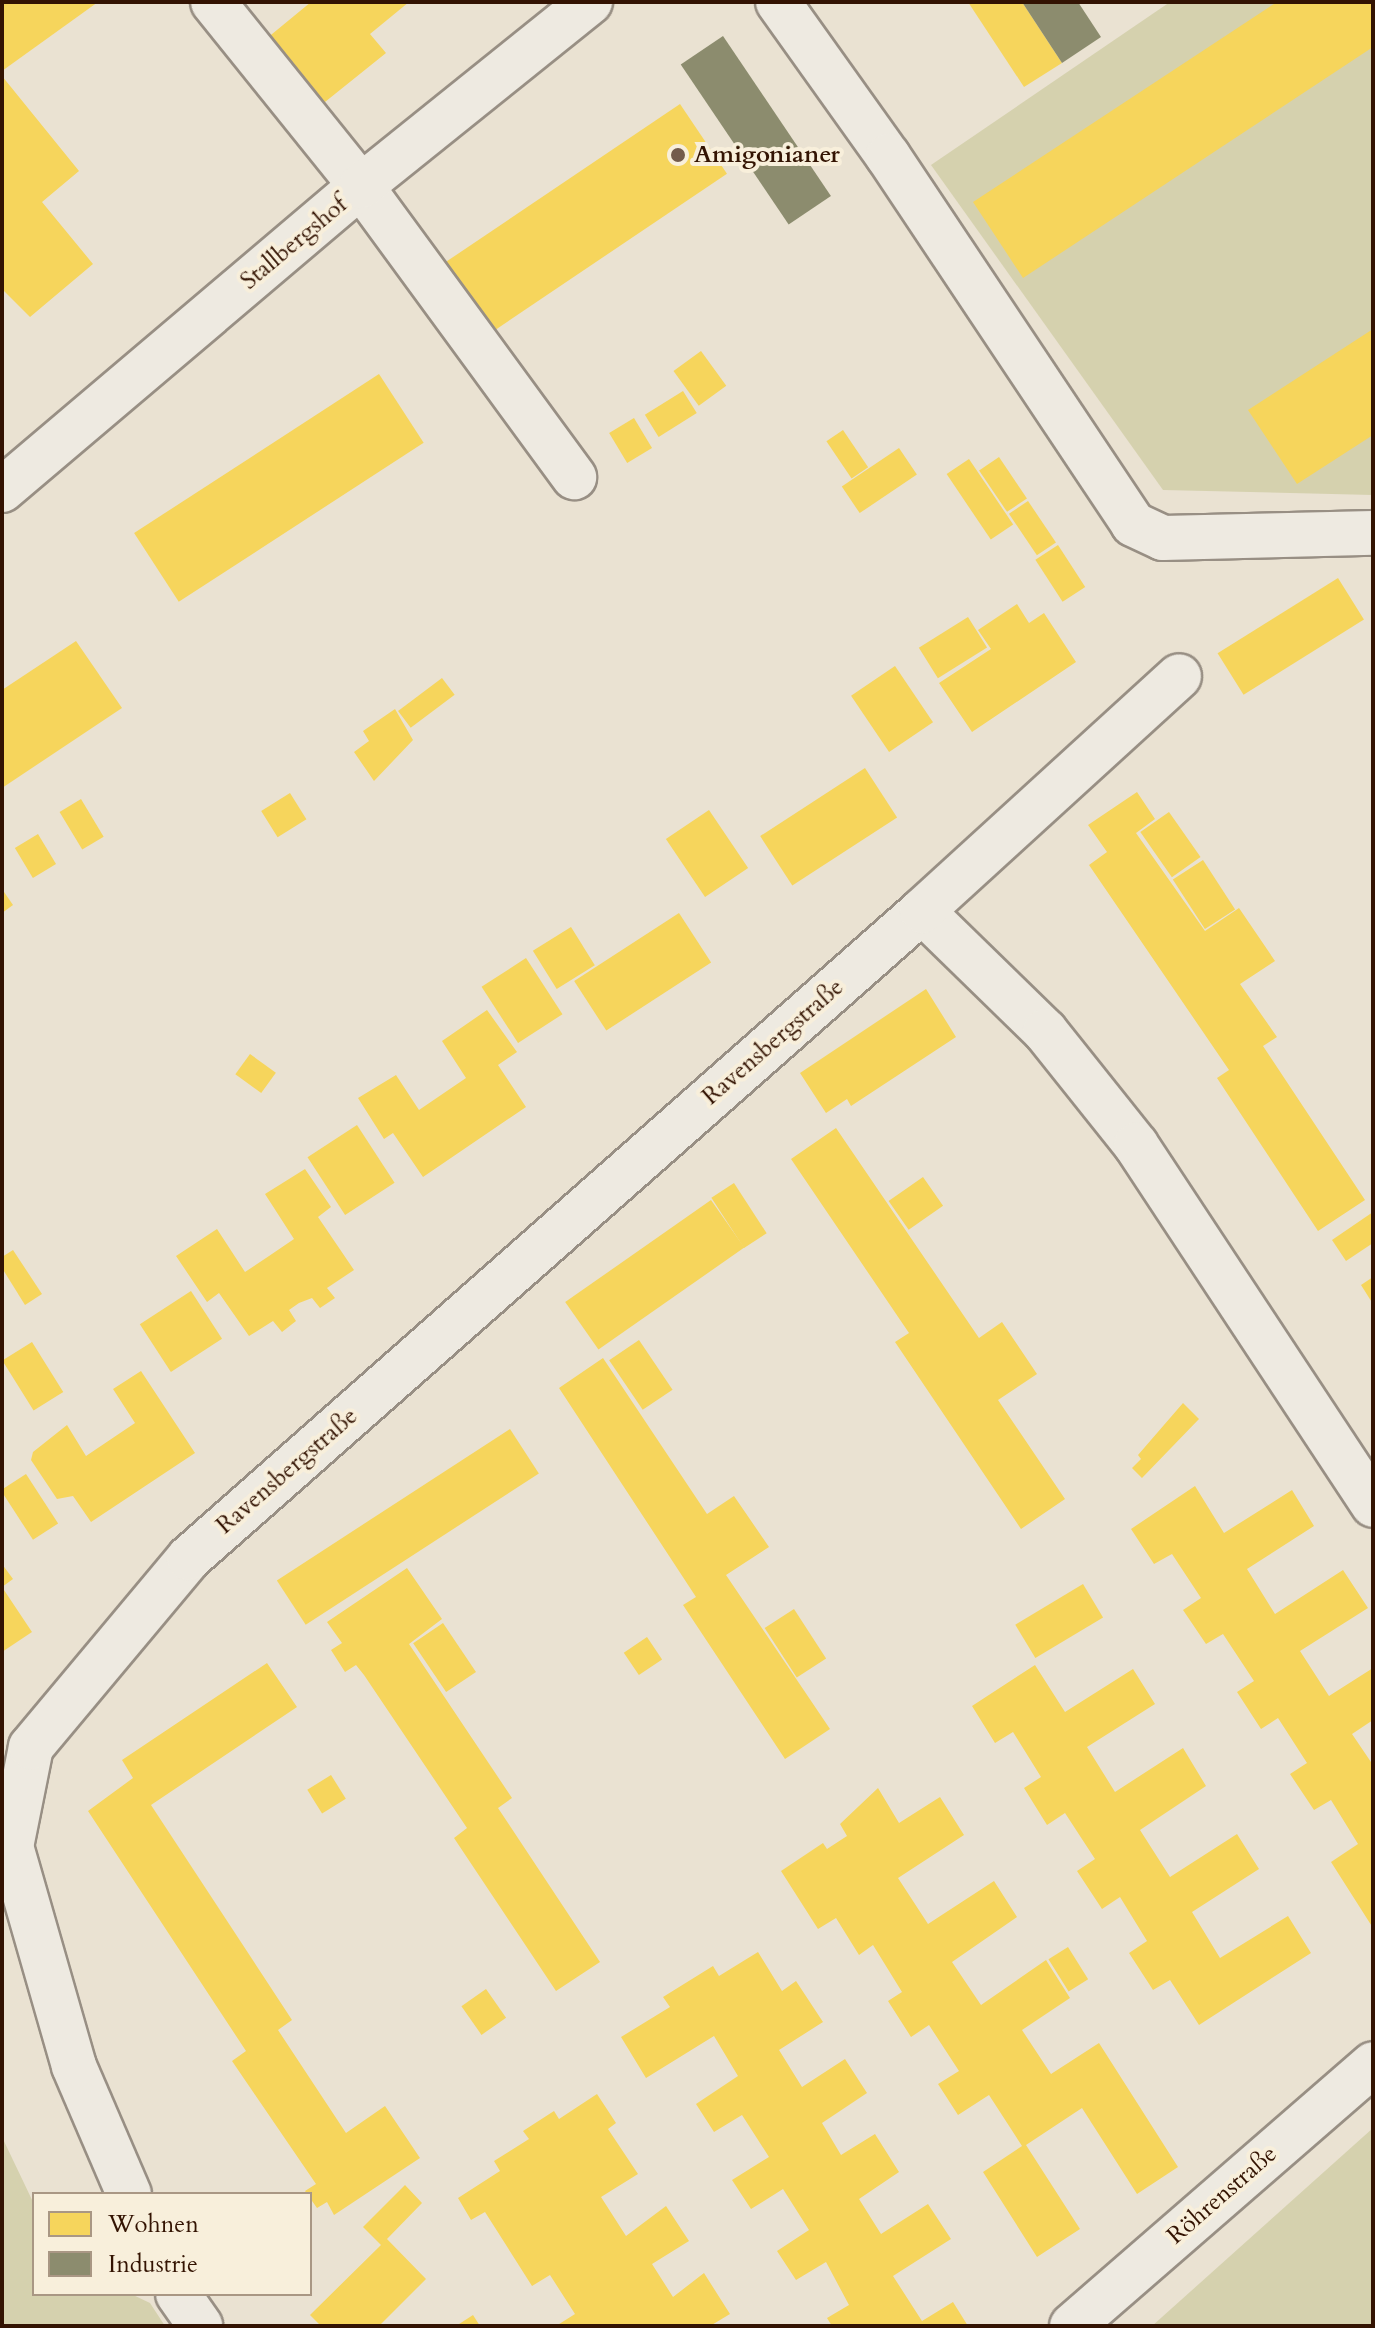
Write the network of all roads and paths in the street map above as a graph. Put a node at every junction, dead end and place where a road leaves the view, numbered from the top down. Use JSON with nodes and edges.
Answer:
{"nodes":[{"id":1,"x":213,"y":2,"type":"edge"},
{"id":2,"x":590,"y":2,"type":"edge"},
{"id":3,"x":778,"y":2,"type":"edge"},
{"id":4,"x":361,"y":186,"type":"junction"},
{"id":5,"x":574,"y":477,"type":"dead end"},
{"id":6,"x":2,"y":490,"type":"edge"},
{"id":7,"x":1373,"y":533,"type":"edge"},
{"id":8,"x":1179,"y":676,"type":"dead end"},
{"id":9,"x":922,"y":911,"type":"junction"},
{"id":10,"x":1373,"y":1505,"type":"edge"},
{"id":11,"x":1373,"y":2064,"type":"edge"},
{"id":12,"x":128,"y":2192,"type":"edge"},
{"id":13,"x":179,"y":2296,"type":"edge"},
{"id":14,"x":200,"y":2326,"type":"edge"},
{"id":15,"x":1072,"y":2326,"type":"edge"}],
"edges":[{"from":1,"to":4,"type":"street"},
{"from":2,"to":4,"type":"street","name":"Stallbergshof"},
{"from":3,"to":7,"type":"street"},
{"from":4,"to":5,"type":"street"},
{"from":4,"to":6,"type":"street","name":"Stallbergshof"},
{"from":8,"to":9,"type":"street","name":"Ravensbergstraße"},
{"from":9,"to":10,"type":"street"},
{"from":9,"to":12,"type":"street","name":"Ravensbergstraße"},
{"from":11,"to":15,"type":"street","name":"Röhrenstraße"},
{"from":13,"to":14,"type":"street"}]}
